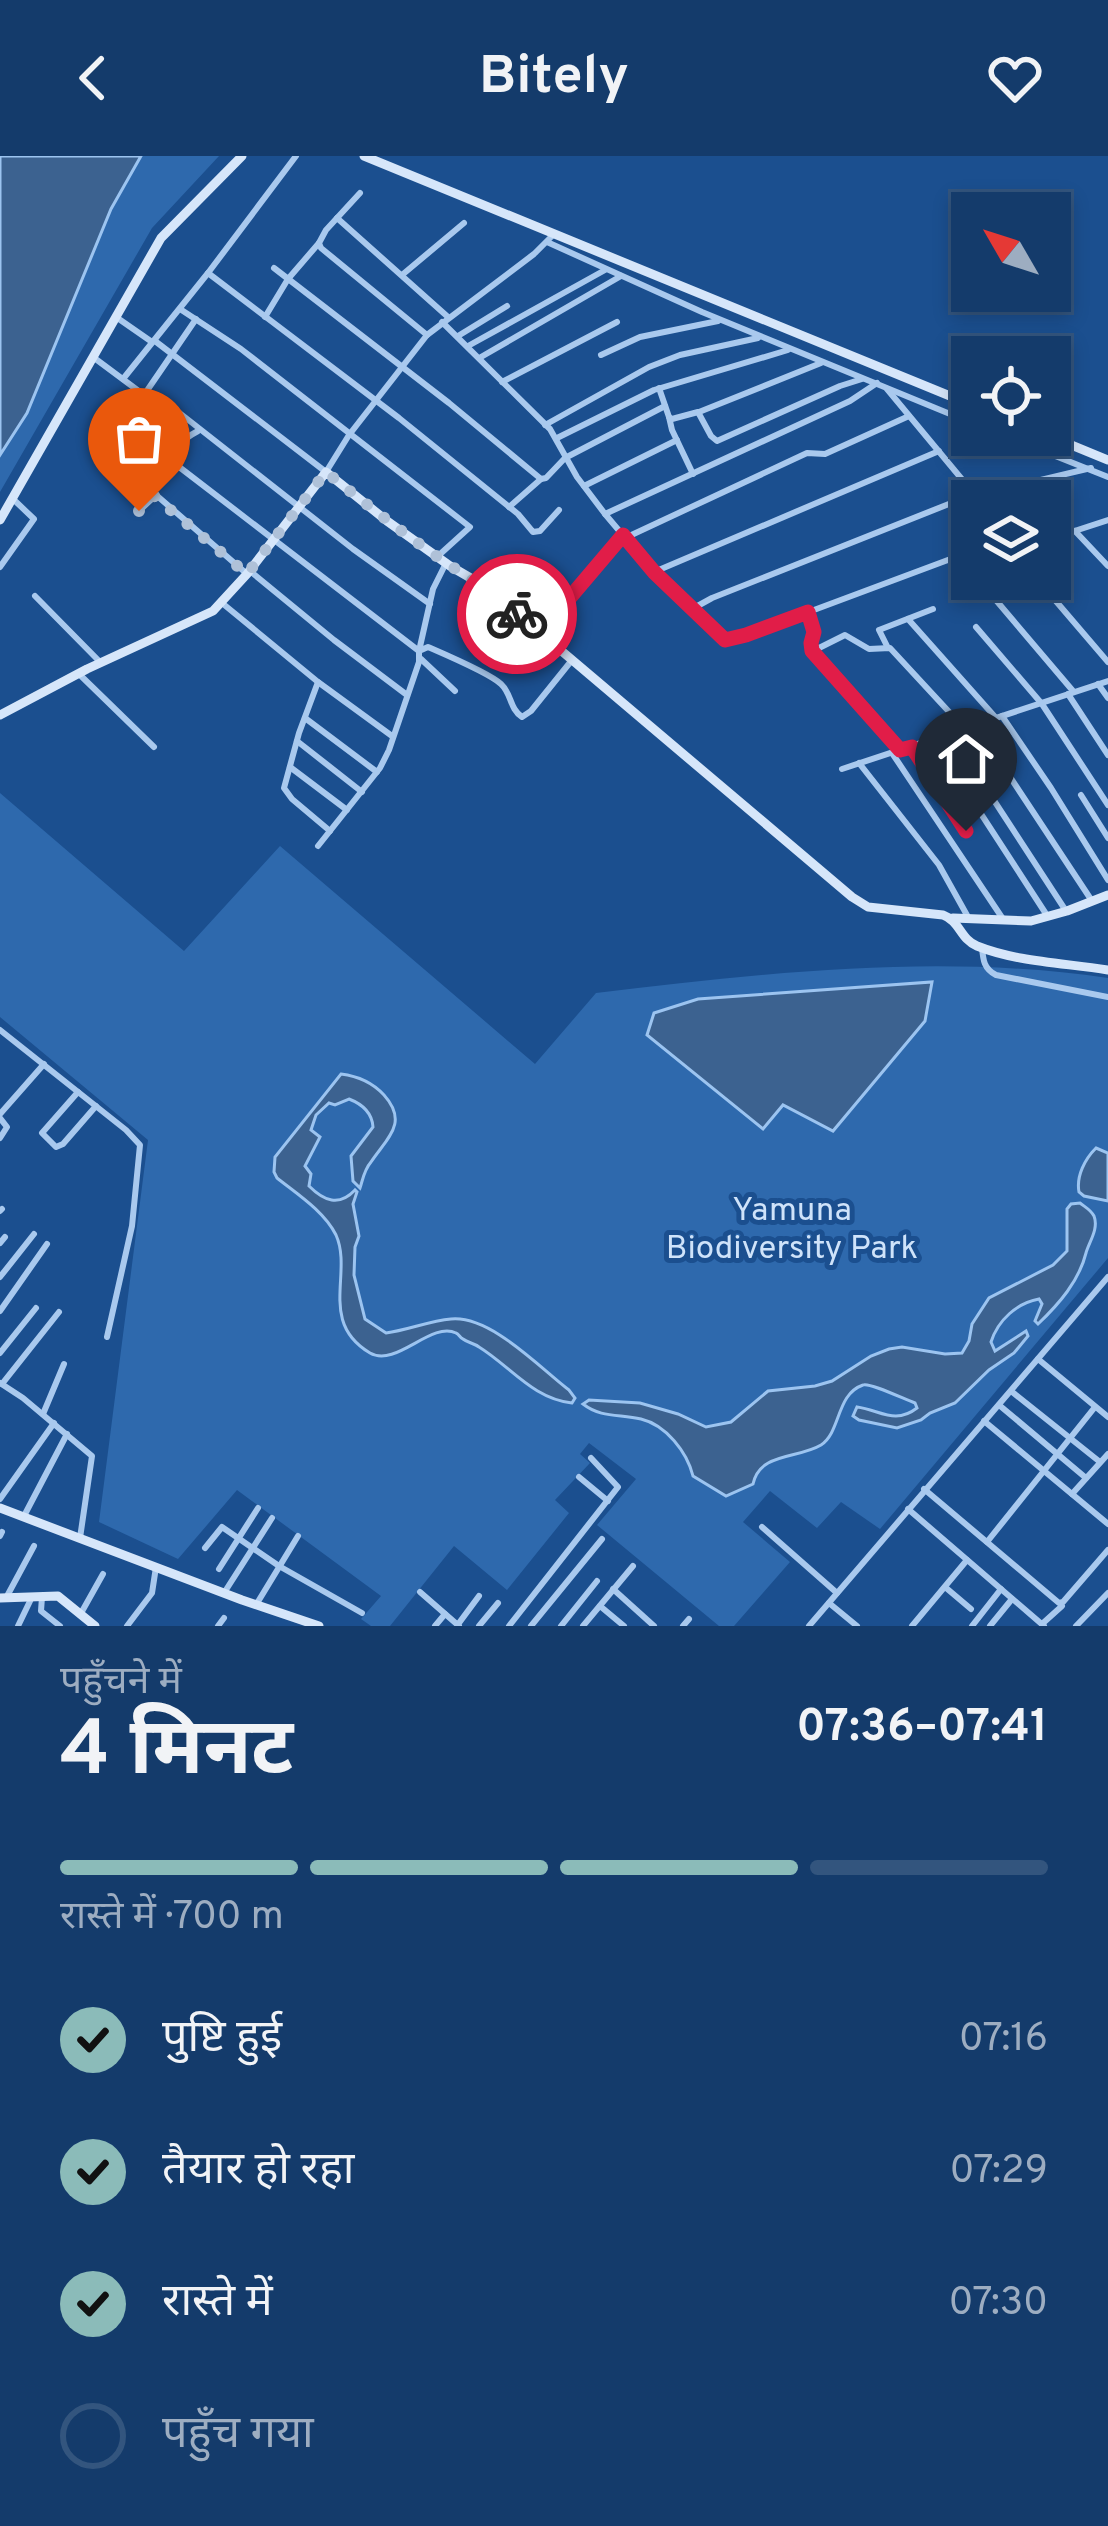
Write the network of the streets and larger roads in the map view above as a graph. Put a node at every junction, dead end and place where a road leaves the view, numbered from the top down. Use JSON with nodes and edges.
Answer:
{"nodes":[{"id":1,"x":242,"y":156,"type":"edge"},
{"id":2,"x":296,"y":156,"type":"edge"},
{"id":3,"x":364,"y":156,"type":"edge"},
{"id":4,"x":360,"y":193,"type":"dead end"},
{"id":5,"x":337,"y":218,"type":"junction"},
{"id":6,"x":464,"y":223,"type":"dead end"},
{"id":7,"x":550,"y":238,"type":"junction"},
{"id":8,"x":319,"y":243,"type":"junction"},
{"id":9,"x":274,"y":268,"type":"dead end"},
{"id":10,"x":604,"y":269,"type":"junction"},
{"id":11,"x":208,"y":273,"type":"junction"},
{"id":12,"x":402,"y":275,"type":"junction"},
{"id":13,"x":621,"y":276,"type":"junction"},
{"id":14,"x":288,"y":279,"type":"junction"},
{"id":15,"x":507,"y":306,"type":"dead end"},
{"id":16,"x":180,"y":309,"type":"junction"},
{"id":17,"x":116,"y":317,"type":"junction"},
{"id":18,"x":265,"y":317,"type":"junction"},
{"id":19,"x":196,"y":319,"type":"junction"},
{"id":20,"x":445,"y":319,"type":"junction"},
{"id":21,"x":722,"y":320,"type":"junction"},
{"id":22,"x":616,"y":322,"type":"dead end"},
{"id":23,"x":427,"y":335,"type":"junction"},
{"id":24,"x":458,"y":336,"type":"junction"},
{"id":25,"x":761,"y":337,"type":"junction"},
{"id":26,"x":153,"y":342,"type":"junction"},
{"id":27,"x":468,"y":346,"type":"junction"},
{"id":28,"x":792,"y":349,"type":"junction"},
{"id":29,"x":601,"y":355,"type":"dead end"},
{"id":30,"x":173,"y":356,"type":"junction"},
{"id":31,"x":93,"y":357,"type":"junction"},
{"id":32,"x":481,"y":357,"type":"junction"},
{"id":33,"x":824,"y":362,"type":"junction"},
{"id":34,"x":402,"y":369,"type":"junction"},
{"id":35,"x":865,"y":378,"type":"junction"},
{"id":36,"x":123,"y":379,"type":"junction"},
{"id":37,"x":502,"y":382,"type":"junction"},
{"id":38,"x":881,"y":384,"type":"junction"},
{"id":39,"x":659,"y":388,"type":"junction"},
{"id":40,"x":145,"y":395,"type":"junction"},
{"id":41,"x":951,"y":397,"type":"edge"},
{"id":42,"x":374,"y":402,"type":"junction"},
{"id":43,"x":665,"y":406,"type":"junction"},
{"id":44,"x":698,"y":412,"type":"junction"},
{"id":45,"x":951,"y":413,"type":"edge"},
{"id":46,"x":909,"y":416,"type":"junction"},
{"id":47,"x":669,"y":417,"type":"junction"},
{"id":48,"x":545,"y":425,"type":"junction"},
{"id":49,"x":199,"y":431,"type":"junction"},
{"id":50,"x":349,"y":435,"type":"junction"},
{"id":51,"x":557,"y":438,"type":"junction"},
{"id":52,"x":677,"y":440,"type":"junction"},
{"id":53,"x":1071,"y":445,"type":"edge"},
{"id":54,"x":938,"y":451,"type":"junction"},
{"id":55,"x":1059,"y":456,"type":"edge"},
{"id":56,"x":566,"y":458,"type":"junction"},
{"id":57,"x":1108,"y":460,"type":"edge"},
{"id":58,"x":1091,"y":468,"type":"junction"},
{"id":59,"x":326,"y":472,"type":"junction"},
{"id":60,"x":693,"y":474,"type":"junction"},
{"id":61,"x":1108,"y":477,"type":"edge"},
{"id":62,"x":541,"y":479,"type":"junction"},
{"id":63,"x":963,"y":480,"type":"edge"},
{"id":64,"x":1046,"y":480,"type":"edge"},
{"id":65,"x":140,"y":481,"type":"dead end"},
{"id":66,"x":584,"y":486,"type":"junction"},
{"id":67,"x":154,"y":496,"type":"junction"},
{"id":68,"x":12,"y":498,"type":"junction"},
{"id":69,"x":951,"y":503,"type":"edge"},
{"id":70,"x":509,"y":507,"type":"junction"},
{"id":71,"x":299,"y":508,"type":"junction"},
{"id":72,"x":560,"y":510,"type":"dead end"},
{"id":73,"x":139,"y":511,"type":"dead end"},
{"id":74,"x":605,"y":514,"type":"junction"},
{"id":75,"x":0,"y":520,"type":"edge"},
{"id":76,"x":1108,"y":520,"type":"edge"},
{"id":77,"x":1075,"y":531,"type":"junction"},
{"id":78,"x":1071,"y":532,"type":"edge"},
{"id":79,"x":624,"y":537,"type":"junction"},
{"id":80,"x":273,"y":541,"type":"junction"},
{"id":81,"x":951,"y":559,"type":"edge"},
{"id":82,"x":442,"y":560,"type":"junction"},
{"id":83,"x":1108,"y":566,"type":"edge"},
{"id":84,"x":0,"y":567,"type":"edge"},
{"id":85,"x":248,"y":572,"type":"junction"},
{"id":86,"x":654,"y":572,"type":"junction"},
{"id":87,"x":35,"y":596,"type":"dead end"},
{"id":88,"x":995,"y":600,"type":"edge"},
{"id":89,"x":1055,"y":600,"type":"edge"},
{"id":90,"x":222,"y":603,"type":"junction"},
{"id":91,"x":430,"y":604,"type":"junction"},
{"id":92,"x":692,"y":609,"type":"junction"},
{"id":93,"x":933,"y":609,"type":"dead end"},
{"id":94,"x":808,"y":612,"type":"junction"},
{"id":95,"x":908,"y":619,"type":"junction"},
{"id":96,"x":976,"y":627,"type":"dead end"},
{"id":97,"x":539,"y":634,"type":"junction"},
{"id":98,"x":887,"y":646,"type":"junction"},
{"id":99,"x":812,"y":651,"type":"junction"},
{"id":100,"x":419,"y":654,"type":"junction"},
{"id":101,"x":572,"y":660,"type":"junction"},
{"id":102,"x":1108,"y":662,"type":"edge"},
{"id":103,"x":101,"y":663,"type":"junction"},
{"id":104,"x":79,"y":674,"type":"junction"},
{"id":105,"x":1108,"y":681,"type":"edge"},
{"id":106,"x":318,"y":682,"type":"junction"},
{"id":107,"x":1098,"y":684,"type":"junction"},
{"id":108,"x":455,"y":691,"type":"dead end"},
{"id":109,"x":1070,"y":692,"type":"junction"},
{"id":110,"x":407,"y":695,"type":"junction"},
{"id":111,"x":1108,"y":698,"type":"edge"},
{"id":112,"x":1042,"y":704,"type":"junction"},
{"id":113,"x":0,"y":715,"type":"edge"},
{"id":114,"x":999,"y":717,"type":"junction"},
{"id":115,"x":305,"y":718,"type":"junction"},
{"id":116,"x":975,"y":724,"type":"junction"},
{"id":117,"x":964,"y":728,"type":"junction"},
{"id":118,"x":950,"y":733,"type":"junction"},
{"id":119,"x":392,"y":736,"type":"junction"},
{"id":120,"x":297,"y":740,"type":"junction"},
{"id":121,"x":933,"y":740,"type":"junction"},
{"id":122,"x":154,"y":747,"type":"dead end"},
{"id":123,"x":912,"y":747,"type":"junction"},
{"id":124,"x":896,"y":752,"type":"junction"},
{"id":125,"x":1108,"y":755,"type":"edge"},
{"id":126,"x":859,"y":764,"type":"junction"},
{"id":127,"x":290,"y":767,"type":"junction"},
{"id":128,"x":842,"y":769,"type":"dead end"},
{"id":129,"x":376,"y":772,"type":"junction"},
{"id":130,"x":362,"y":792,"type":"junction"},
{"id":131,"x":1081,"y":795,"type":"dead end"},
{"id":132,"x":1108,"y":805,"type":"edge"},
{"id":133,"x":347,"y":810,"type":"junction"},
{"id":134,"x":330,"y":831,"type":"junction"},
{"id":135,"x":966,"y":831,"type":"dead end"},
{"id":136,"x":1108,"y":838,"type":"edge"},
{"id":137,"x":318,"y":845,"type":"dead end"},
{"id":138,"x":1108,"y":880,"type":"edge"},
{"id":139,"x":1108,"y":895,"type":"edge"},
{"id":140,"x":1092,"y":901,"type":"junction"},
{"id":141,"x":1067,"y":911,"type":"junction"},
{"id":142,"x":968,"y":917,"type":"junction"},
{"id":143,"x":1048,"y":917,"type":"junction"},
{"id":144,"x":953,"y":919,"type":"junction"},
{"id":145,"x":1003,"y":919,"type":"junction"},
{"id":146,"x":982,"y":947,"type":"junction"},
{"id":147,"x":1108,"y":970,"type":"edge"},
{"id":148,"x":1108,"y":997,"type":"edge"},
{"id":149,"x":0,"y":1030,"type":"edge"},
{"id":150,"x":44,"y":1064,"type":"junction"},
{"id":151,"x":78,"y":1092,"type":"junction"},
{"id":152,"x":96,"y":1106,"type":"junction"},
{"id":153,"x":0,"y":1116,"type":"edge"},
{"id":154,"x":0,"y":1138,"type":"edge"},
{"id":155,"x":34,"y":1234,"type":"dead end"},
{"id":156,"x":47,"y":1244,"type":"dead end"},
{"id":157,"x":0,"y":1277,"type":"edge"},
{"id":158,"x":1108,"y":1277,"type":"edge"},
{"id":159,"x":36,"y":1307,"type":"dead end"},
{"id":160,"x":0,"y":1311,"type":"edge"},
{"id":161,"x":59,"y":1312,"type":"dead end"},
{"id":162,"x":107,"y":1337,"type":"dead end"},
{"id":163,"x":0,"y":1352,"type":"edge"},
{"id":164,"x":1039,"y":1359,"type":"junction"},
{"id":165,"x":64,"y":1364,"type":"dead end"},
{"id":166,"x":1,"y":1385,"type":"edge"},
{"id":167,"x":1011,"y":1391,"type":"junction"},
{"id":168,"x":999,"y":1405,"type":"junction"},
{"id":169,"x":1095,"y":1407,"type":"junction"},
{"id":170,"x":43,"y":1414,"type":"junction"},
{"id":171,"x":1108,"y":1417,"type":"edge"},
{"id":172,"x":985,"y":1421,"type":"junction"},
{"id":173,"x":54,"y":1423,"type":"junction"},
{"id":174,"x":67,"y":1434,"type":"junction"},
{"id":175,"x":1070,"y":1436,"type":"junction"},
{"id":176,"x":1058,"y":1454,"type":"junction"},
{"id":177,"x":1108,"y":1454,"type":"edge"},
{"id":178,"x":591,"y":1458,"type":"dead end"},
{"id":179,"x":1100,"y":1462,"type":"junction"},
{"id":180,"x":1044,"y":1471,"type":"junction"},
{"id":181,"x":579,"y":1477,"type":"dead end"},
{"id":182,"x":1086,"y":1478,"type":"junction"},
{"id":183,"x":924,"y":1490,"type":"junction"},
{"id":184,"x":1072,"y":1494,"type":"junction"},
{"id":185,"x":608,"y":1501,"type":"junction"},
{"id":186,"x":0,"y":1503,"type":"edge"},
{"id":187,"x":259,"y":1508,"type":"dead end"},
{"id":188,"x":908,"y":1509,"type":"junction"},
{"id":189,"x":24,"y":1517,"type":"junction"},
{"id":190,"x":272,"y":1518,"type":"dead end"},
{"id":191,"x":1108,"y":1524,"type":"edge"},
{"id":192,"x":762,"y":1527,"type":"dead end"},
{"id":193,"x":298,"y":1536,"type":"dead end"},
{"id":194,"x":80,"y":1538,"type":"junction"},
{"id":195,"x":238,"y":1538,"type":"junction"},
{"id":196,"x":602,"y":1539,"type":"dead end"},
{"id":197,"x":987,"y":1542,"type":"junction"},
{"id":198,"x":34,"y":1546,"type":"dead end"},
{"id":199,"x":252,"y":1547,"type":"junction"},
{"id":200,"x":205,"y":1548,"type":"dead end"},
{"id":201,"x":1108,"y":1550,"type":"edge"},
{"id":202,"x":967,"y":1560,"type":"junction"},
{"id":203,"x":279,"y":1566,"type":"junction"},
{"id":204,"x":633,"y":1566,"type":"dead end"},
{"id":205,"x":156,"y":1568,"type":"junction"},
{"id":206,"x":218,"y":1569,"type":"dead end"},
{"id":207,"x":103,"y":1574,"type":"dead end"},
{"id":208,"x":597,"y":1581,"type":"dead end"},
{"id":209,"x":945,"y":1587,"type":"junction"},
{"id":210,"x":614,"y":1589,"type":"junction"},
{"id":211,"x":1001,"y":1589,"type":"junction"},
{"id":212,"x":420,"y":1592,"type":"dead end"},
{"id":213,"x":224,"y":1593,"type":"junction"},
{"id":214,"x":837,"y":1593,"type":"junction"},
{"id":215,"x":37,"y":1596,"type":"junction"},
{"id":216,"x":479,"y":1596,"type":"dead end"},
{"id":217,"x":3,"y":1598,"type":"edge"},
{"id":218,"x":1106,"y":1598,"type":"edge"},
{"id":219,"x":1012,"y":1599,"type":"junction"},
{"id":220,"x":498,"y":1603,"type":"dead end"},
{"id":221,"x":830,"y":1603,"type":"junction"},
{"id":222,"x":256,"y":1605,"type":"junction"},
{"id":223,"x":600,"y":1606,"type":"junction"},
{"id":224,"x":1062,"y":1606,"type":"dead end"},
{"id":225,"x":971,"y":1609,"type":"dead end"},
{"id":226,"x":362,"y":1613,"type":"dead end"},
{"id":227,"x":445,"y":1614,"type":"junction"},
{"id":228,"x":80,"y":1615,"type":"junction"},
{"id":229,"x":812,"y":1623,"type":"edge"},
{"id":230,"x":915,"y":1623,"type":"edge"},
{"id":231,"x":588,"y":1624,"type":"edge"},
{"id":232,"x":1043,"y":1625,"type":"edge"},
{"id":233,"x":18,"y":1626,"type":"edge"},
{"id":234,"x":60,"y":1626,"type":"edge"},
{"id":235,"x":94,"y":1626,"type":"edge"},
{"id":236,"x":127,"y":1626,"type":"edge"},
{"id":237,"x":319,"y":1626,"type":"edge"},
{"id":238,"x":435,"y":1626,"type":"edge"},
{"id":239,"x":458,"y":1626,"type":"edge"},
{"id":240,"x":479,"y":1626,"type":"edge"},
{"id":241,"x":508,"y":1626,"type":"edge"},
{"id":242,"x":531,"y":1626,"type":"edge"},
{"id":243,"x":561,"y":1626,"type":"edge"},
{"id":244,"x":624,"y":1626,"type":"edge"},
{"id":245,"x":654,"y":1626,"type":"edge"},
{"id":246,"x":823,"y":1626,"type":"edge"},
{"id":247,"x":857,"y":1626,"type":"edge"},
{"id":248,"x":926,"y":1626,"type":"edge"},
{"id":249,"x":972,"y":1626,"type":"edge"},
{"id":250,"x":990,"y":1626,"type":"edge"},
{"id":251,"x":1076,"y":1626,"type":"edge"}],
"edges":[{"from":1,"to":17,"type":"street"},
{"from":2,"to":11,"type":"street"},
{"from":3,"to":7,"type":"street"},
{"from":4,"to":5,"type":"street"},
{"from":5,"to":8,"type":"street"},
{"from":5,"to":12,"type":"street"},
{"from":6,"to":12,"type":"street"},
{"from":7,"to":10,"type":"street"},
{"from":7,"to":20,"type":"street"},
{"from":7,"to":41,"type":"street"},
{"from":8,"to":14,"type":"street"},
{"from":8,"to":23,"type":"street"},
{"from":9,"to":14,"type":"street"},
{"from":10,"to":13,"type":"street"},
{"from":10,"to":27,"type":"street"},
{"from":11,"to":16,"type":"street"},
{"from":11,"to":18,"type":"street"},
{"from":12,"to":20,"type":"street"},
{"from":13,"to":21,"type":"street"},
{"from":13,"to":32,"type":"street"},
{"from":14,"to":18,"type":"street"},
{"from":14,"to":34,"type":"street"},
{"from":15,"to":24,"type":"street"},
{"from":16,"to":19,"type":"street"},
{"from":16,"to":26,"type":"street"},
{"from":17,"to":26,"type":"street"},
{"from":17,"to":31,"type":"street"},
{"from":18,"to":42,"type":"street"},
{"from":19,"to":30,"type":"street"},
{"from":19,"to":50,"type":"street"},
{"from":20,"to":23,"type":"street"},
{"from":20,"to":24,"type":"street"},
{"from":21,"to":25,"type":"street"},
{"from":21,"to":29,"type":"street"},
{"from":22,"to":37,"type":"street"},
{"from":23,"to":34,"type":"street"},
{"from":24,"to":27,"type":"street"},
{"from":25,"to":28,"type":"street"},
{"from":25,"to":48,"type":"street"},
{"from":26,"to":30,"type":"street"},
{"from":26,"to":36,"type":"street"},
{"from":27,"to":32,"type":"street"},
{"from":28,"to":33,"type":"street"},
{"from":28,"to":39,"type":"street"},
{"from":30,"to":40,"type":"street"},
{"from":30,"to":59,"type":"street"},
{"from":31,"to":36,"type":"street"},
{"from":31,"to":68,"type":"street"},
{"from":32,"to":37,"type":"street"},
{"from":33,"to":35,"type":"street"},
{"from":33,"to":44,"type":"street"},
{"from":34,"to":42,"type":"street"},
{"from":34,"to":62,"type":"street"},
{"from":35,"to":38,"type":"street"},
{"from":35,"to":44,"type":"street"},
{"from":36,"to":40,"type":"street"},
{"from":37,"to":48,"type":"street"},
{"from":38,"to":45,"type":"street"},
{"from":38,"to":46,"type":"street"},
{"from":38,"to":60,"type":"street"},
{"from":39,"to":43,"type":"street"},
{"from":39,"to":51,"type":"street"},
{"from":40,"to":49,"type":"street"},
{"from":42,"to":50,"type":"street"},
{"from":42,"to":70,"type":"street"},
{"from":43,"to":47,"type":"street"},
{"from":43,"to":56,"type":"street"},
{"from":44,"to":47,"type":"street"},
{"from":46,"to":54,"type":"street"},
{"from":46,"to":79,"type":"street"},
{"from":47,"to":52,"type":"street"},
{"from":48,"to":51,"type":"street"},
{"from":49,"to":71,"type":"street"},
{"from":49,"to":80,"type":"street"},
{"from":50,"to":59,"type":"street"},
{"from":50,"to":82,"type":"street"},
{"from":51,"to":56,"type":"street"},
{"from":52,"to":60,"type":"street"},
{"from":52,"to":66,"type":"street"},
{"from":53,"to":57,"type":"street"},
{"from":54,"to":63,"type":"street"},
{"from":54,"to":86,"type":"street"},
{"from":55,"to":58,"type":"street"},
{"from":56,"to":62,"type":"street"},
{"from":56,"to":66,"type":"street"},
{"from":58,"to":61,"type":"street"},
{"from":58,"to":64,"type":"street"},
{"from":59,"to":71,"type":"street"},
{"from":59,"to":82,"type":"street"},
{"from":60,"to":74,"type":"street"},
{"from":62,"to":70,"type":"street"},
{"from":65,"to":67,"type":"street"},
{"from":66,"to":74,"type":"street"},
{"from":67,"to":73,"type":"street"},
{"from":67,"to":85,"type":"street"},
{"from":68,"to":75,"type":"street"},
{"from":68,"to":84,"type":"street"},
{"from":69,"to":92,"type":"street"},
{"from":70,"to":72,"type":"street"},
{"from":71,"to":80,"type":"street"},
{"from":71,"to":91,"type":"street"},
{"from":74,"to":79,"type":"street"},
{"from":76,"to":77,"type":"street"},
{"from":77,"to":78,"type":"street"},
{"from":77,"to":83,"type":"street"},
{"from":79,"to":86,"type":"street"},
{"from":79,"to":97,"type":"street"},
{"from":80,"to":85,"type":"street"},
{"from":80,"to":100,"type":"street"},
{"from":81,"to":94,"type":"street"},
{"from":82,"to":91,"type":"street"},
{"from":82,"to":97,"type":"street"},
{"from":85,"to":90,"type":"street"},
{"from":85,"to":110,"type":"street"},
{"from":86,"to":92,"type":"street"},
{"from":87,"to":103,"type":"street"},
{"from":88,"to":109,"type":"street"},
{"from":89,"to":102,"type":"street"},
{"from":90,"to":103,"type":"street"},
{"from":90,"to":106,"type":"street"},
{"from":91,"to":100,"type":"street"},
{"from":92,"to":94,"type":"street"},
{"from":93,"to":95,"type":"street"},
{"from":94,"to":99,"type":"street"},
{"from":95,"to":98,"type":"street"},
{"from":95,"to":114,"type":"street"},
{"from":96,"to":112,"type":"street"},
{"from":97,"to":101,"type":"street"},
{"from":98,"to":99,"type":"street"},
{"from":98,"to":117,"type":"street"},
{"from":99,"to":124,"type":"street"},
{"from":100,"to":101,"type":"street"},
{"from":100,"to":108,"type":"street"},
{"from":100,"to":110,"type":"street"},
{"from":101,"to":144,"type":"street"},
{"from":103,"to":104,"type":"street"},
{"from":104,"to":113,"type":"street"},
{"from":104,"to":122,"type":"street"},
{"from":105,"to":107,"type":"street"},
{"from":106,"to":115,"type":"street"},
{"from":106,"to":119,"type":"street"},
{"from":107,"to":109,"type":"street"},
{"from":107,"to":111,"type":"street"},
{"from":109,"to":112,"type":"street"},
{"from":109,"to":125,"type":"street"},
{"from":110,"to":119,"type":"street"},
{"from":112,"to":114,"type":"street"},
{"from":112,"to":132,"type":"street"},
{"from":114,"to":116,"type":"street"},
{"from":114,"to":138,"type":"street"},
{"from":115,"to":120,"type":"street"},
{"from":115,"to":129,"type":"street"},
{"from":116,"to":117,"type":"street"},
{"from":116,"to":140,"type":"street"},
{"from":117,"to":118,"type":"street"},
{"from":118,"to":121,"type":"street"},
{"from":118,"to":141,"type":"street"},
{"from":119,"to":129,"type":"street"},
{"from":120,"to":127,"type":"street"},
{"from":120,"to":130,"type":"street"},
{"from":121,"to":123,"type":"street"},
{"from":121,"to":143,"type":"street"},
{"from":123,"to":124,"type":"street"},
{"from":123,"to":135,"type":"street"},
{"from":124,"to":126,"type":"street"},
{"from":124,"to":145,"type":"street"},
{"from":126,"to":128,"type":"street"},
{"from":126,"to":142,"type":"street"},
{"from":127,"to":133,"type":"street"},
{"from":127,"to":134,"type":"street"},
{"from":129,"to":130,"type":"street"},
{"from":130,"to":133,"type":"street"},
{"from":131,"to":136,"type":"street"},
{"from":133,"to":134,"type":"street"},
{"from":134,"to":137,"type":"street"},
{"from":139,"to":140,"type":"street"},
{"from":140,"to":141,"type":"street"},
{"from":141,"to":143,"type":"street"},
{"from":142,"to":144,"type":"street"},
{"from":142,"to":145,"type":"street"},
{"from":143,"to":145,"type":"street"},
{"from":144,"to":146,"type":"street"},
{"from":146,"to":147,"type":"street"},
{"from":146,"to":148,"type":"street"},
{"from":149,"to":150,"type":"street"},
{"from":150,"to":151,"type":"street"},
{"from":150,"to":153,"type":"street"},
{"from":151,"to":152,"type":"street"},
{"from":151,"to":152,"type":"street"},
{"from":152,"to":162,"type":"street"},
{"from":153,"to":154,"type":"street"},
{"from":155,"to":157,"type":"street"},
{"from":156,"to":160,"type":"street"},
{"from":158,"to":164,"type":"street"},
{"from":159,"to":163,"type":"street"},
{"from":161,"to":166,"type":"street"},
{"from":164,"to":167,"type":"street"},
{"from":164,"to":169,"type":"street"},
{"from":165,"to":170,"type":"street"},
{"from":166,"to":170,"type":"street"},
{"from":167,"to":168,"type":"street"},
{"from":167,"to":175,"type":"street"},
{"from":168,"to":172,"type":"street"},
{"from":168,"to":176,"type":"street"},
{"from":169,"to":171,"type":"street"},
{"from":169,"to":175,"type":"street"},
{"from":170,"to":173,"type":"street"},
{"from":172,"to":180,"type":"street"},
{"from":172,"to":183,"type":"street"},
{"from":173,"to":174,"type":"street"},
{"from":173,"to":186,"type":"street"},
{"from":174,"to":189,"type":"street"},
{"from":174,"to":194,"type":"street"},
{"from":175,"to":176,"type":"street"},
{"from":175,"to":179,"type":"street"},
{"from":176,"to":180,"type":"street"},
{"from":176,"to":182,"type":"street"},
{"from":177,"to":179,"type":"street"},
{"from":178,"to":185,"type":"street"},
{"from":179,"to":182,"type":"street"},
{"from":180,"to":184,"type":"street"},
{"from":180,"to":197,"type":"street"},
{"from":181,"to":185,"type":"street"},
{"from":182,"to":184,"type":"street"},
{"from":183,"to":188,"type":"street"},
{"from":183,"to":197,"type":"street"},
{"from":184,"to":191,"type":"street"},
{"from":185,"to":241,"type":"street"},
{"from":186,"to":189,"type":"street"},
{"from":187,"to":195,"type":"street"},
{"from":188,"to":202,"type":"street"},
{"from":188,"to":214,"type":"street"},
{"from":189,"to":194,"type":"street"},
{"from":190,"to":199,"type":"street"},
{"from":192,"to":214,"type":"street"},
{"from":193,"to":203,"type":"street"},
{"from":194,"to":205,"type":"street"},
{"from":195,"to":199,"type":"street"},
{"from":195,"to":200,"type":"street"},
{"from":195,"to":206,"type":"street"},
{"from":196,"to":242,"type":"street"},
{"from":197,"to":201,"type":"street"},
{"from":198,"to":217,"type":"street"},
{"from":199,"to":203,"type":"street"},
{"from":199,"to":213,"type":"street"},
{"from":202,"to":209,"type":"street"},
{"from":202,"to":211,"type":"street"},
{"from":203,"to":222,"type":"street"},
{"from":203,"to":226,"type":"street"},
{"from":204,"to":210,"type":"street"},
{"from":205,"to":213,"type":"street"},
{"from":205,"to":236,"type":"street"},
{"from":207,"to":228,"type":"street"},
{"from":208,"to":243,"type":"street"},
{"from":209,"to":225,"type":"street"},
{"from":209,"to":230,"type":"street"},
{"from":210,"to":223,"type":"street"},
{"from":210,"to":245,"type":"street"},
{"from":211,"to":219,"type":"street"},
{"from":211,"to":249,"type":"street"},
{"from":212,"to":227,"type":"street"},
{"from":213,"to":222,"type":"street"},
{"from":214,"to":221,"type":"street"},
{"from":215,"to":217,"type":"street"},
{"from":215,"to":228,"type":"street"},
{"from":215,"to":233,"type":"street"},
{"from":215,"to":234,"type":"street"},
{"from":216,"to":239,"type":"street"},
{"from":218,"to":251,"type":"street"},
{"from":219,"to":232,"type":"street"},
{"from":219,"to":250,"type":"street"},
{"from":220,"to":240,"type":"street"},
{"from":221,"to":229,"type":"street"},
{"from":221,"to":247,"type":"street"},
{"from":222,"to":237,"type":"street"},
{"from":223,"to":231,"type":"street"},
{"from":223,"to":244,"type":"street"},
{"from":224,"to":232,"type":"street"},
{"from":227,"to":238,"type":"street"},
{"from":227,"to":239,"type":"street"},
{"from":228,"to":235,"type":"street"},
{"from":229,"to":246,"type":"street"},
{"from":230,"to":248,"type":"street"}]}
